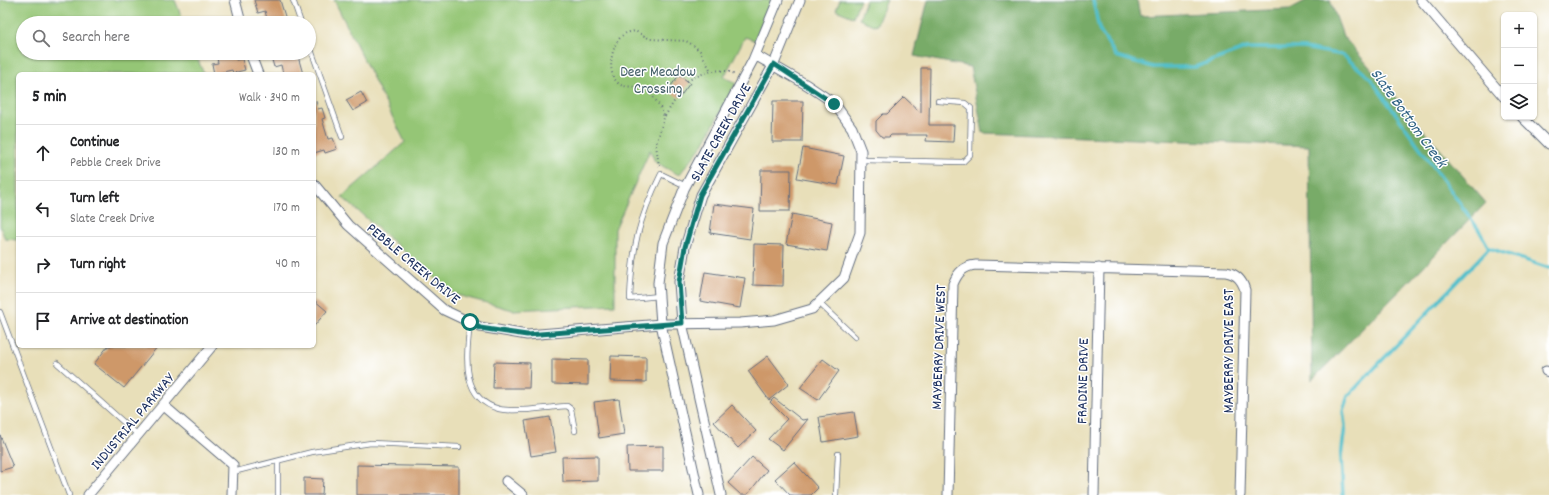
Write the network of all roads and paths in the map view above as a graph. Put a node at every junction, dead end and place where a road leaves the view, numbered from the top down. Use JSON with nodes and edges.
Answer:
{"nodes":[{"id":1,"x":235,"y":0,"type":"edge"},
{"id":2,"x":293,"y":0,"type":"edge"},
{"id":3,"x":778,"y":0,"type":"edge"},
{"id":4,"x":800,"y":0,"type":"edge"},
{"id":5,"x":1421,"y":0,"type":"edge"},
{"id":6,"x":239,"y":16,"type":"edge"},
{"id":7,"x":299,"y":16,"type":"edge"},
{"id":8,"x":755,"y":55,"type":"junction"},
{"id":9,"x":253,"y":60,"type":"edge"},
{"id":10,"x":315,"y":60,"type":"edge"},
{"id":11,"x":774,"y":64,"type":"junction"},
{"id":12,"x":711,"y":71,"type":"junction"},
{"id":13,"x":257,"y":72,"type":"edge"},
{"id":14,"x":743,"y":78,"type":"junction"},
{"id":15,"x":687,"y":81,"type":"dead end"},
{"id":16,"x":1501,"y":93,"type":"edge"},
{"id":17,"x":677,"y":97,"type":"dead end"},
{"id":18,"x":938,"y":101,"type":"dead end"},
{"id":19,"x":664,"y":118,"type":"junction"},
{"id":20,"x":1525,"y":120,"type":"edge"},
{"id":21,"x":342,"y":137,"type":"dead end"},
{"id":22,"x":1549,"y":144,"type":"edge"},
{"id":23,"x":861,"y":160,"type":"junction"},
{"id":24,"x":660,"y":174,"type":"junction"},
{"id":25,"x":316,"y":186,"type":"edge"},
{"id":26,"x":686,"y":186,"type":"junction"},
{"id":27,"x":1099,"y":268,"type":"junction"},
{"id":28,"x":659,"y":296,"type":"junction"},
{"id":29,"x":819,"y":303,"type":"junction"},
{"id":30,"x":0,"y":312,"type":"edge"},
{"id":31,"x":470,"y":322,"type":"junction"},
{"id":32,"x":682,"y":323,"type":"junction"},
{"id":33,"x":660,"y":324,"type":"junction"},
{"id":34,"x":856,"y":337,"type":"dead end"},
{"id":35,"x":210,"y":348,"type":"edge"},
{"id":36,"x":57,"y":363,"type":"dead end"},
{"id":37,"x":163,"y":404,"type":"junction"},
{"id":38,"x":575,"y":431,"type":"dead end"},
{"id":39,"x":138,"y":435,"type":"junction"},
{"id":40,"x":459,"y":447,"type":"dead end"},
{"id":41,"x":838,"y":454,"type":"dead end"},
{"id":42,"x":278,"y":461,"type":"junction"},
{"id":43,"x":233,"y":472,"type":"junction"},
{"id":44,"x":506,"y":481,"type":"dead end"},
{"id":45,"x":69,"y":495,"type":"edge"},
{"id":46,"x":88,"y":495,"type":"edge"},
{"id":47,"x":232,"y":495,"type":"edge"},
{"id":48,"x":278,"y":495,"type":"edge"},
{"id":49,"x":523,"y":495,"type":"edge"},
{"id":50,"x":699,"y":495,"type":"edge"},
{"id":51,"x":721,"y":495,"type":"edge"},
{"id":52,"x":836,"y":495,"type":"edge"},
{"id":53,"x":948,"y":495,"type":"edge"},
{"id":54,"x":1094,"y":495,"type":"edge"},
{"id":55,"x":1240,"y":495,"type":"edge"}],
"edges":[{"from":1,"to":6,"type":"street"},
{"from":2,"to":7,"type":"lane"},
{"from":3,"to":8,"type":"street","name":"SLATE CREEK DRIVE"},
{"from":4,"to":11,"type":"street","name":"SLATE CREEK DRIVE"},
{"from":5,"to":16,"type":"street"},
{"from":8,"to":11,"type":"street","name":"PEBBLE CREEK DRIVE"},
{"from":8,"to":14,"type":"street","name":"SLATE CREEK DRIVE"},
{"from":9,"to":13,"type":"street"},
{"from":10,"to":21,"type":"lane"},
{"from":11,"to":23,"type":"street","name":"PEBBLE CREEK DRIVE"},
{"from":11,"to":32,"type":"street","name":"SLATE CREEK DRIVE"},
{"from":12,"to":14,"type":"path"},
{"from":12,"to":15,"type":"path"},
{"from":12,"to":19,"type":"path"},
{"from":14,"to":26,"type":"street","name":"SLATE CREEK DRIVE"},
{"from":17,"to":19,"type":"path"},
{"from":18,"to":23,"type":"lane"},
{"from":19,"to":24,"type":"path"},
{"from":20,"to":22,"type":"street"},
{"from":23,"to":29,"type":"street","name":"PEBBLE CREEK DRIVE"},
{"from":24,"to":26,"type":"lane"},
{"from":24,"to":28,"type":"lane"},
{"from":25,"to":31,"type":"street","name":"PEBBLE CREEK DRIVE"},
{"from":26,"to":28,"type":"street","name":"SLATE CREEK DRIVE"},
{"from":27,"to":53,"type":"street","name":"MAYBERRY DRIVE WEST"},
{"from":27,"to":54,"type":"street","name":"FRADINE DRIVE"},
{"from":27,"to":55,"type":"street","name":"MAYBERRY DRIVE EAST"},
{"from":28,"to":33,"type":"street","name":"SLATE CREEK DRIVE"},
{"from":29,"to":32,"type":"street","name":"PEBBLE CREEK DRIVE"},
{"from":29,"to":34,"type":"lane"},
{"from":30,"to":45,"type":"lane"},
{"from":31,"to":33,"type":"street","name":"PEBBLE CREEK DRIVE"},
{"from":31,"to":38,"type":"lane"},
{"from":32,"to":33,"type":"street","name":"PEBBLE CREEK DRIVE"},
{"from":32,"to":51,"type":"street","name":"SLATE CREEK DRIVE"},
{"from":33,"to":50,"type":"street","name":"SLATE CREEK DRIVE"},
{"from":35,"to":37,"type":"street","name":"INDUSTRIAL PARKWAY"},
{"from":36,"to":39,"type":"lane"},
{"from":37,"to":39,"type":"street","name":"INDUSTRIAL PARKWAY"},
{"from":37,"to":43,"type":"street"},
{"from":39,"to":46,"type":"street","name":"INDUSTRIAL PARKWAY"},
{"from":40,"to":42,"type":"lane"},
{"from":41,"to":52,"type":"lane"},
{"from":42,"to":43,"type":"lane"},
{"from":42,"to":48,"type":"lane"},
{"from":43,"to":47,"type":"street"},
{"from":44,"to":49,"type":"street"}]}
